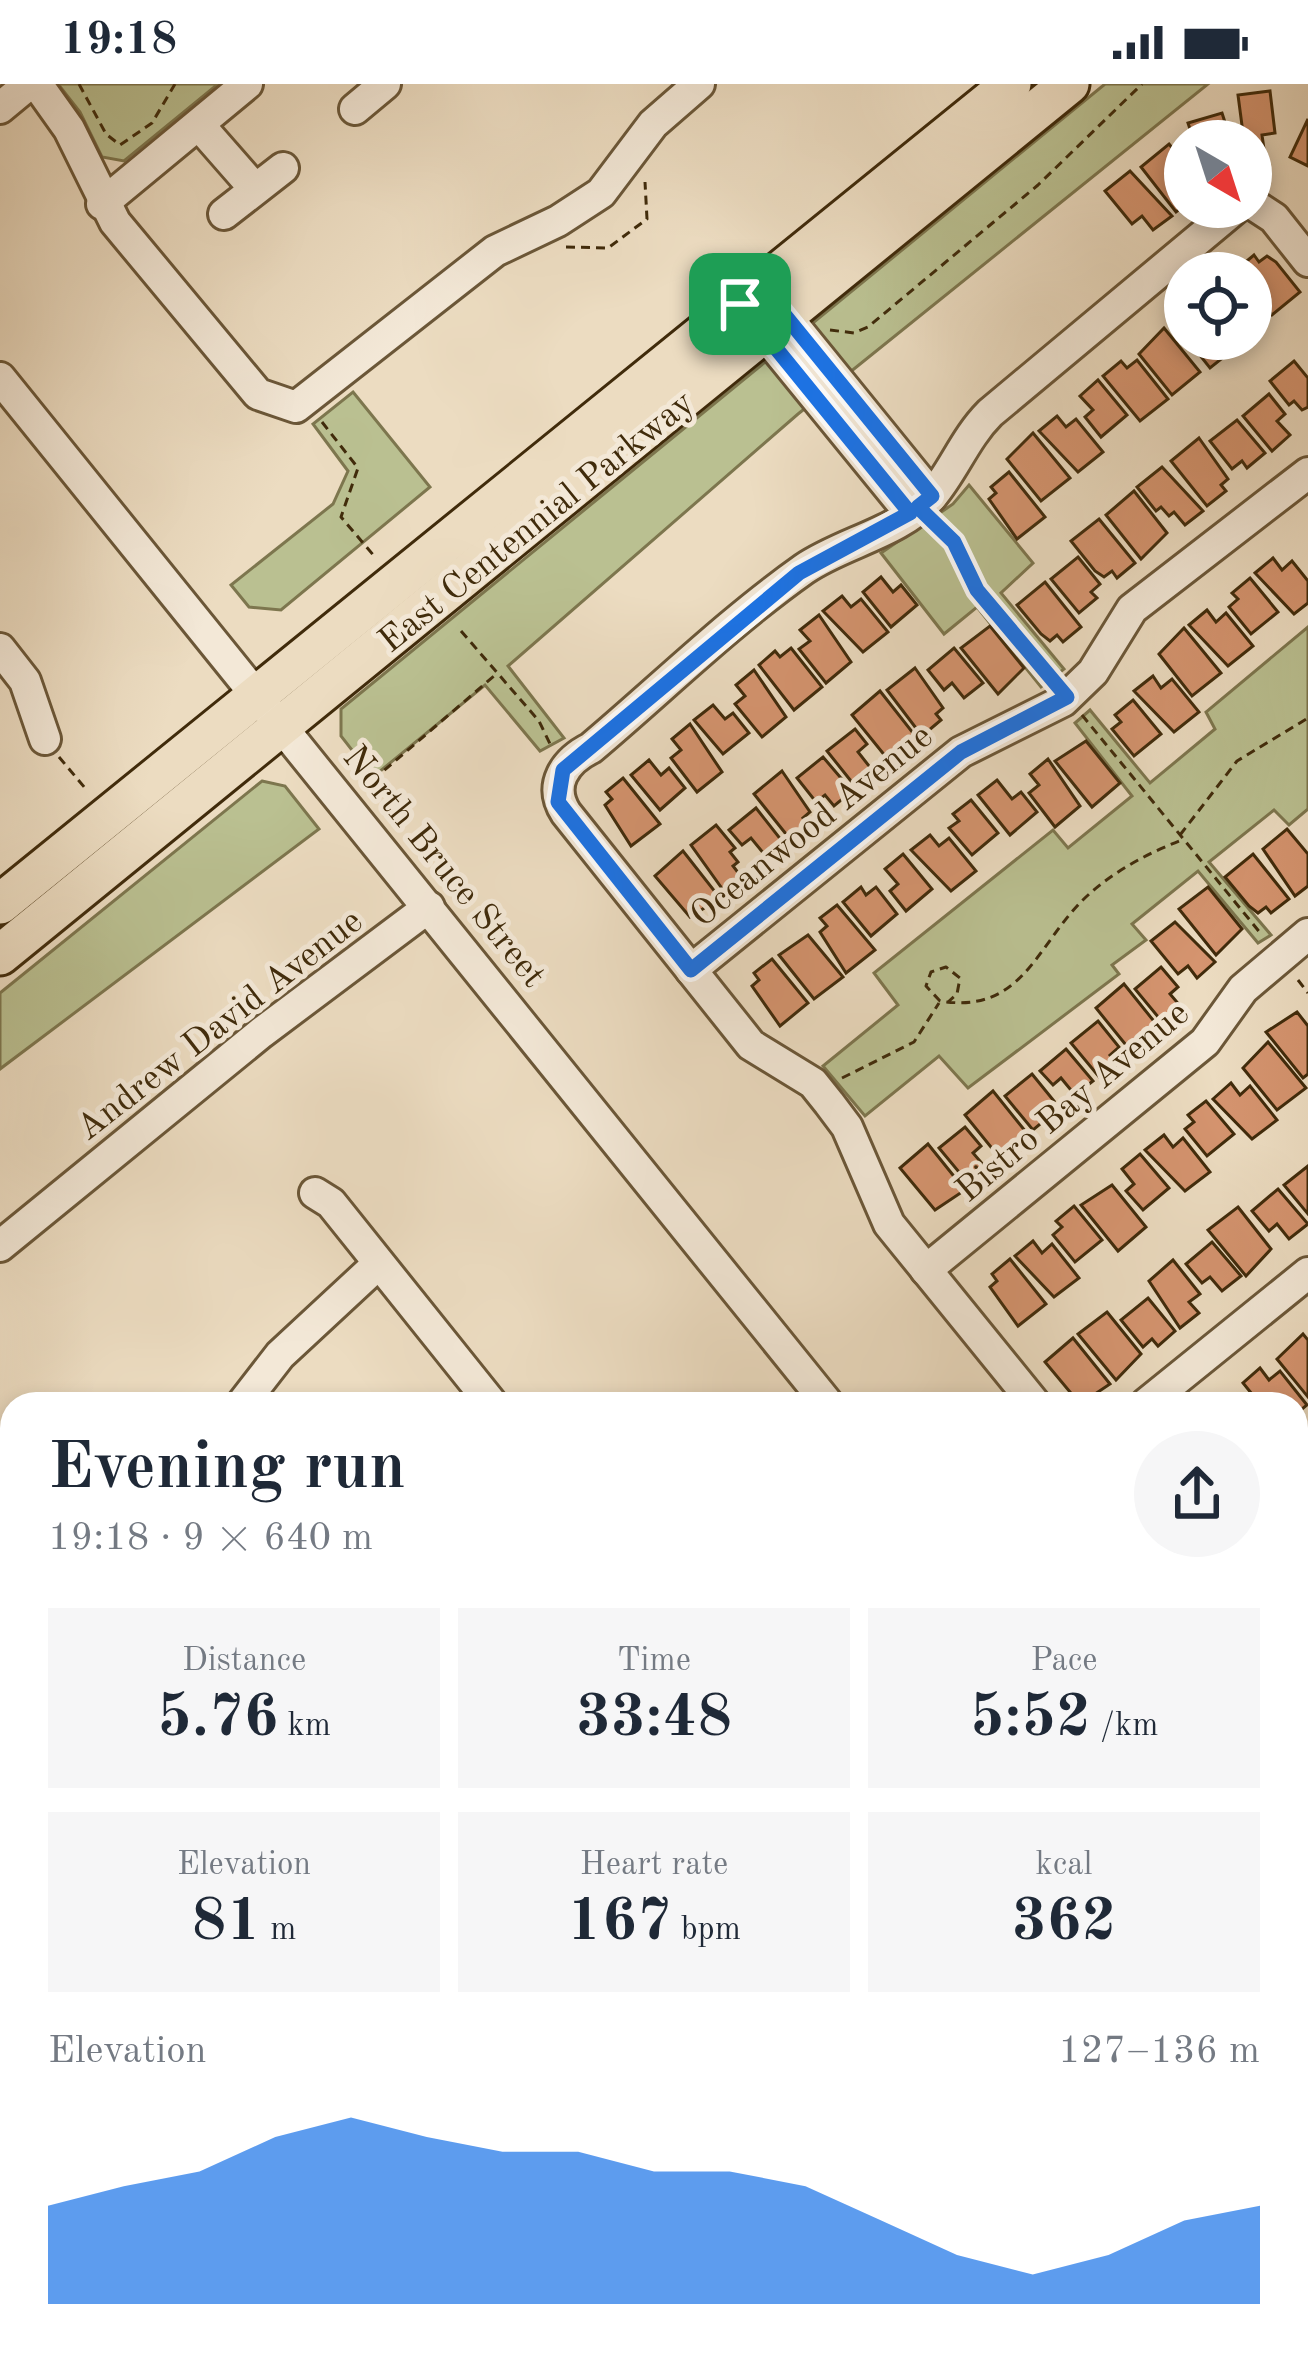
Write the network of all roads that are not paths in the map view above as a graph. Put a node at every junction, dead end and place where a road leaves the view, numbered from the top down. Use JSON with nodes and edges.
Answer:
{"nodes":[{"id":1,"x":33,"y":84,"type":"edge"},
{"id":2,"x":247,"y":84,"type":"edge"},
{"id":3,"x":699,"y":84,"type":"edge"},
{"id":4,"x":1011,"y":84,"type":"edge"},
{"id":5,"x":1070,"y":84,"type":"edge"},
{"id":6,"x":0,"y":108,"type":"edge"},
{"id":7,"x":199,"y":125,"type":"junction"},
{"id":8,"x":283,"y":167,"type":"dead end"},
{"id":9,"x":255,"y":189,"type":"junction"},
{"id":10,"x":102,"y":204,"type":"junction"},
{"id":11,"x":224,"y":214,"type":"dead end"},
{"id":12,"x":1272,"y":227,"type":"edge"},
{"id":13,"x":1217,"y":228,"type":"edge"},
{"id":14,"x":1308,"y":261,"type":"edge"},
{"id":15,"x":774,"y":314,"type":"junction"},
{"id":16,"x":0,"y":378,"type":"edge"},
{"id":17,"x":1308,"y":473,"type":"edge"},
{"id":18,"x":920,"y":505,"type":"junction"},
{"id":19,"x":0,"y":649,"type":"edge"},
{"id":20,"x":271,"y":708,"type":"junction"},
{"id":21,"x":45,"y":739,"type":"road end"},
{"id":22,"x":0,"y":904,"type":"edge"},
{"id":23,"x":429,"y":907,"type":"junction"},
{"id":24,"x":1308,"y":934,"type":"edge"},
{"id":25,"x":0,"y":955,"type":"edge"},
{"id":26,"x":691,"y":970,"type":"junction"},
{"id":27,"x":315,"y":1192,"type":"dead end"},
{"id":28,"x":0,"y":1246,"type":"edge"},
{"id":29,"x":378,"y":1264,"type":"junction"},
{"id":30,"x":926,"y":1270,"type":"junction"},
{"id":31,"x":1308,"y":1273,"type":"edge"},
{"id":32,"x":251,"y":1392,"type":"edge"},
{"id":33,"x":482,"y":1392,"type":"edge"},
{"id":34,"x":818,"y":1392,"type":"edge"},
{"id":35,"x":1025,"y":1392,"type":"edge"},
{"id":36,"x":1161,"y":1392,"type":"edge"}],
"edges":[{"from":1,"to":6,"type":"street"},
{"from":1,"to":10,"type":"street"},
{"from":2,"to":7,"type":"street"},
{"from":3,"to":10,"type":"street"},
{"from":4,"to":15,"type":"main road","name":"East Centennial Parkway"},
{"from":5,"to":15,"type":"main road","name":"East Centennial Parkway"},
{"from":7,"to":9,"type":"street"},
{"from":7,"to":10,"type":"street"},
{"from":8,"to":9,"type":"street"},
{"from":9,"to":11,"type":"street"},
{"from":12,"to":14,"type":"street"},
{"from":13,"to":18,"type":"street"},
{"from":15,"to":18,"type":"street"},
{"from":15,"to":20,"type":"main road","name":"East Centennial Parkway"},
{"from":16,"to":20,"type":"street","name":"North Bruce Street"},
{"from":17,"to":26,"type":"street","name":"Oceanwood Avenue"},
{"from":18,"to":26,"type":"street"},
{"from":19,"to":21,"type":"street"},
{"from":20,"to":22,"type":"main road","name":"East Centennial Parkway"},
{"from":20,"to":23,"type":"street","name":"North Bruce Street"},
{"from":20,"to":25,"type":"main road","name":"East Centennial Parkway"},
{"from":23,"to":28,"type":"street","name":"Andrew David Avenue"},
{"from":23,"to":34,"type":"street","name":"North Bruce Street"},
{"from":24,"to":30,"type":"street","name":"Bistro Bay Avenue"},
{"from":26,"to":30,"type":"street"},
{"from":27,"to":29,"type":"street"},
{"from":29,"to":32,"type":"street"},
{"from":29,"to":33,"type":"street"},
{"from":30,"to":35,"type":"street"},
{"from":31,"to":36,"type":"street"}]}
